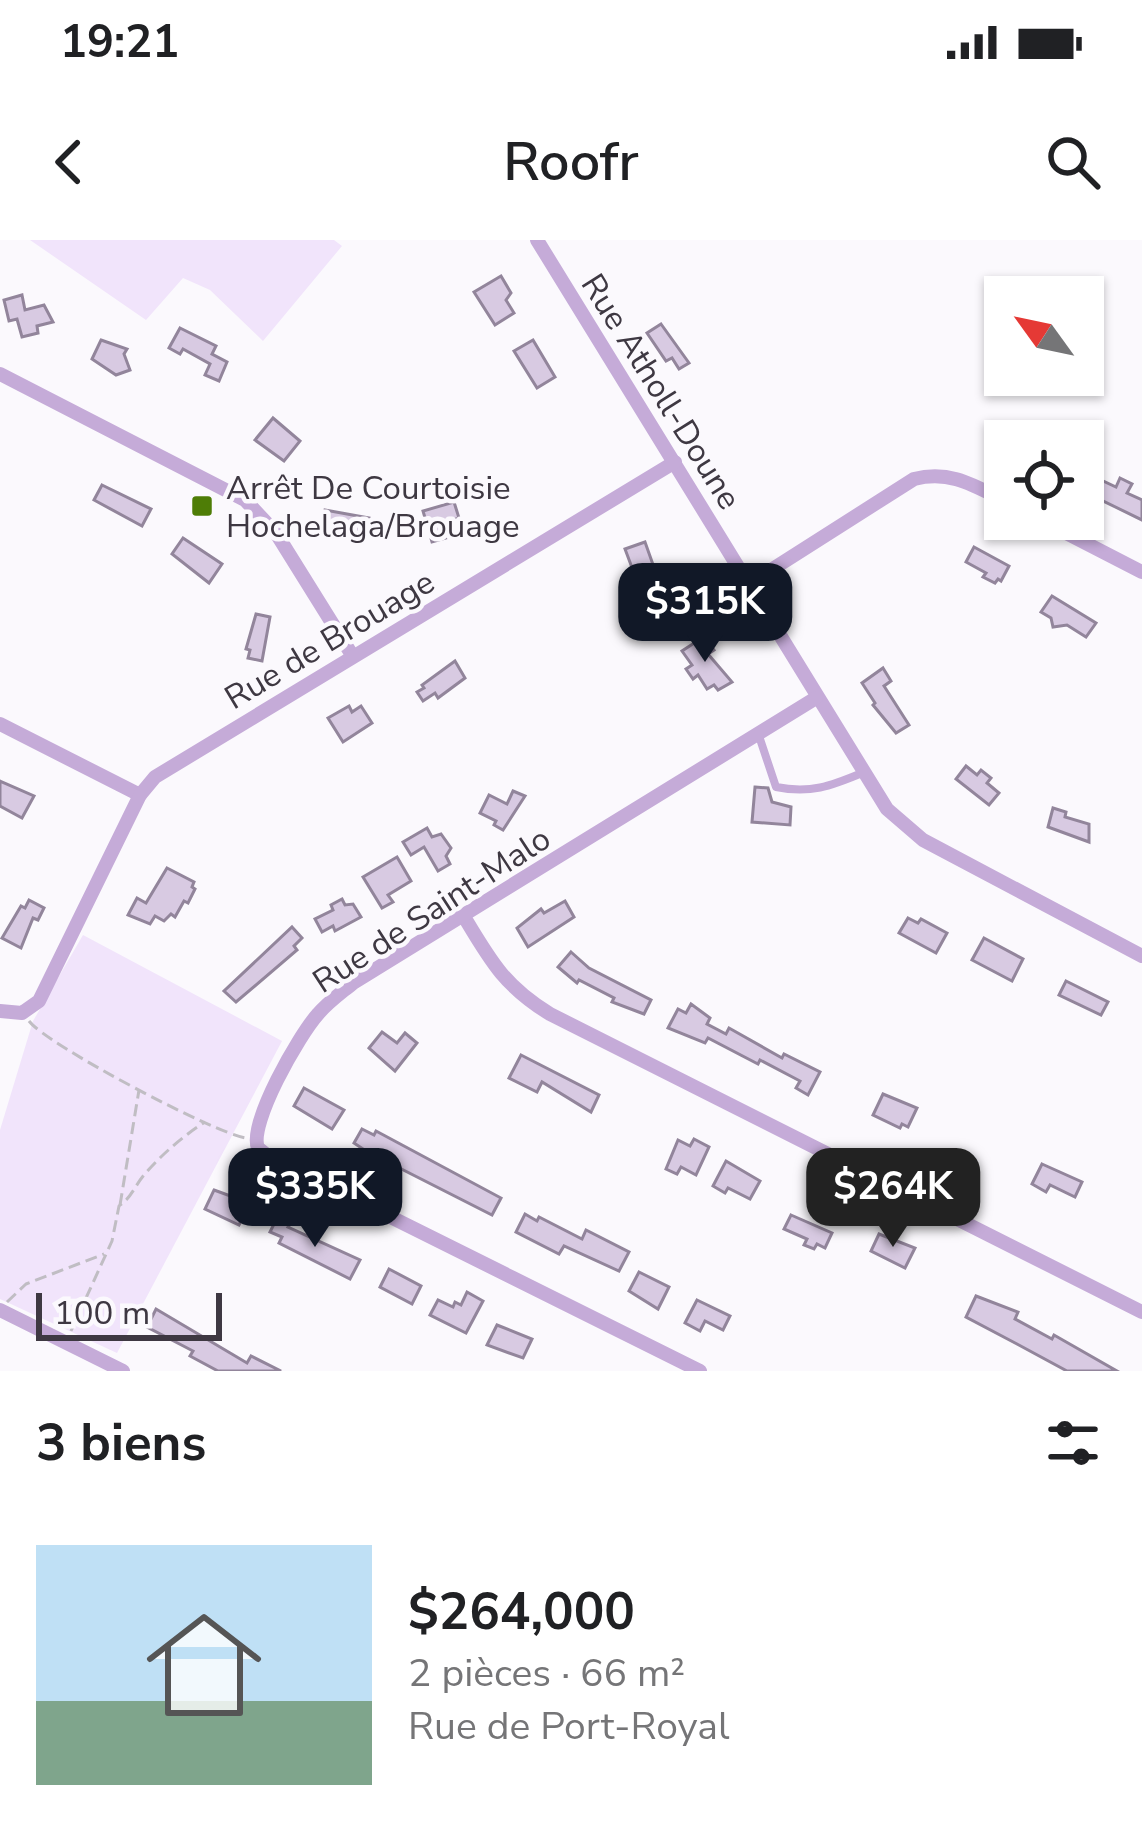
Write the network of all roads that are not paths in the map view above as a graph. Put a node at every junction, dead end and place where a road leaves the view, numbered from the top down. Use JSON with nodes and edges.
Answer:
{"nodes":[{"id":1,"x":537,"y":240,"type":"edge"},
{"id":2,"x":0,"y":374,"type":"edge"},
{"id":3,"x":675,"y":462,"type":"junction"},
{"id":4,"x":984,"y":490,"type":"edge"},
{"id":5,"x":1080,"y":540,"type":"edge"},
{"id":6,"x":1142,"y":572,"type":"edge"},
{"id":7,"x":749,"y":584,"type":"junction"},
{"id":8,"x":352,"y":656,"type":"junction"},
{"id":9,"x":816,"y":698,"type":"junction"},
{"id":10,"x":0,"y":724,"type":"edge"},
{"id":11,"x":759,"y":736,"type":"junction"},
{"id":12,"x":862,"y":773,"type":"junction"},
{"id":13,"x":140,"y":794,"type":"junction"},
{"id":14,"x":463,"y":915,"type":"junction"},
{"id":15,"x":1142,"y":956,"type":"edge"},
{"id":16,"x":0,"y":1011,"type":"edge"},
{"id":17,"x":0,"y":1309,"type":"edge"},
{"id":18,"x":1142,"y":1312,"type":"edge"},
{"id":19,"x":123,"y":1371,"type":"edge"},
{"id":20,"x":700,"y":1371,"type":"edge"}],
"edges":[{"from":1,"to":3,"type":"street","name":"Rue Atholl-Doune"},
{"from":2,"to":8,"type":"street"},
{"from":3,"to":7,"type":"street","name":"Rue Atholl-Doune"},
{"from":3,"to":8,"type":"street","name":"Rue de Brouage"},
{"from":4,"to":7,"type":"street"},
{"from":5,"to":6,"type":"street"},
{"from":7,"to":9,"type":"street","name":"Rue Atholl-Doune"},
{"from":8,"to":13,"type":"street","name":"Rue de Brouage"},
{"from":9,"to":11,"type":"street","name":"Rue de Saint-Malo"},
{"from":9,"to":12,"type":"street","name":"Rue Atholl-Doune"},
{"from":10,"to":13,"type":"street"},
{"from":11,"to":12,"type":"lane"},
{"from":11,"to":14,"type":"street","name":"Rue de Saint-Malo"},
{"from":12,"to":15,"type":"street","name":"Rue Atholl-Doune"},
{"from":13,"to":16,"type":"street","name":"Rue de Brouage"},
{"from":14,"to":18,"type":"street"},
{"from":14,"to":20,"type":"street","name":"Rue de Saint-Malo"},
{"from":17,"to":19,"type":"street"}]}
